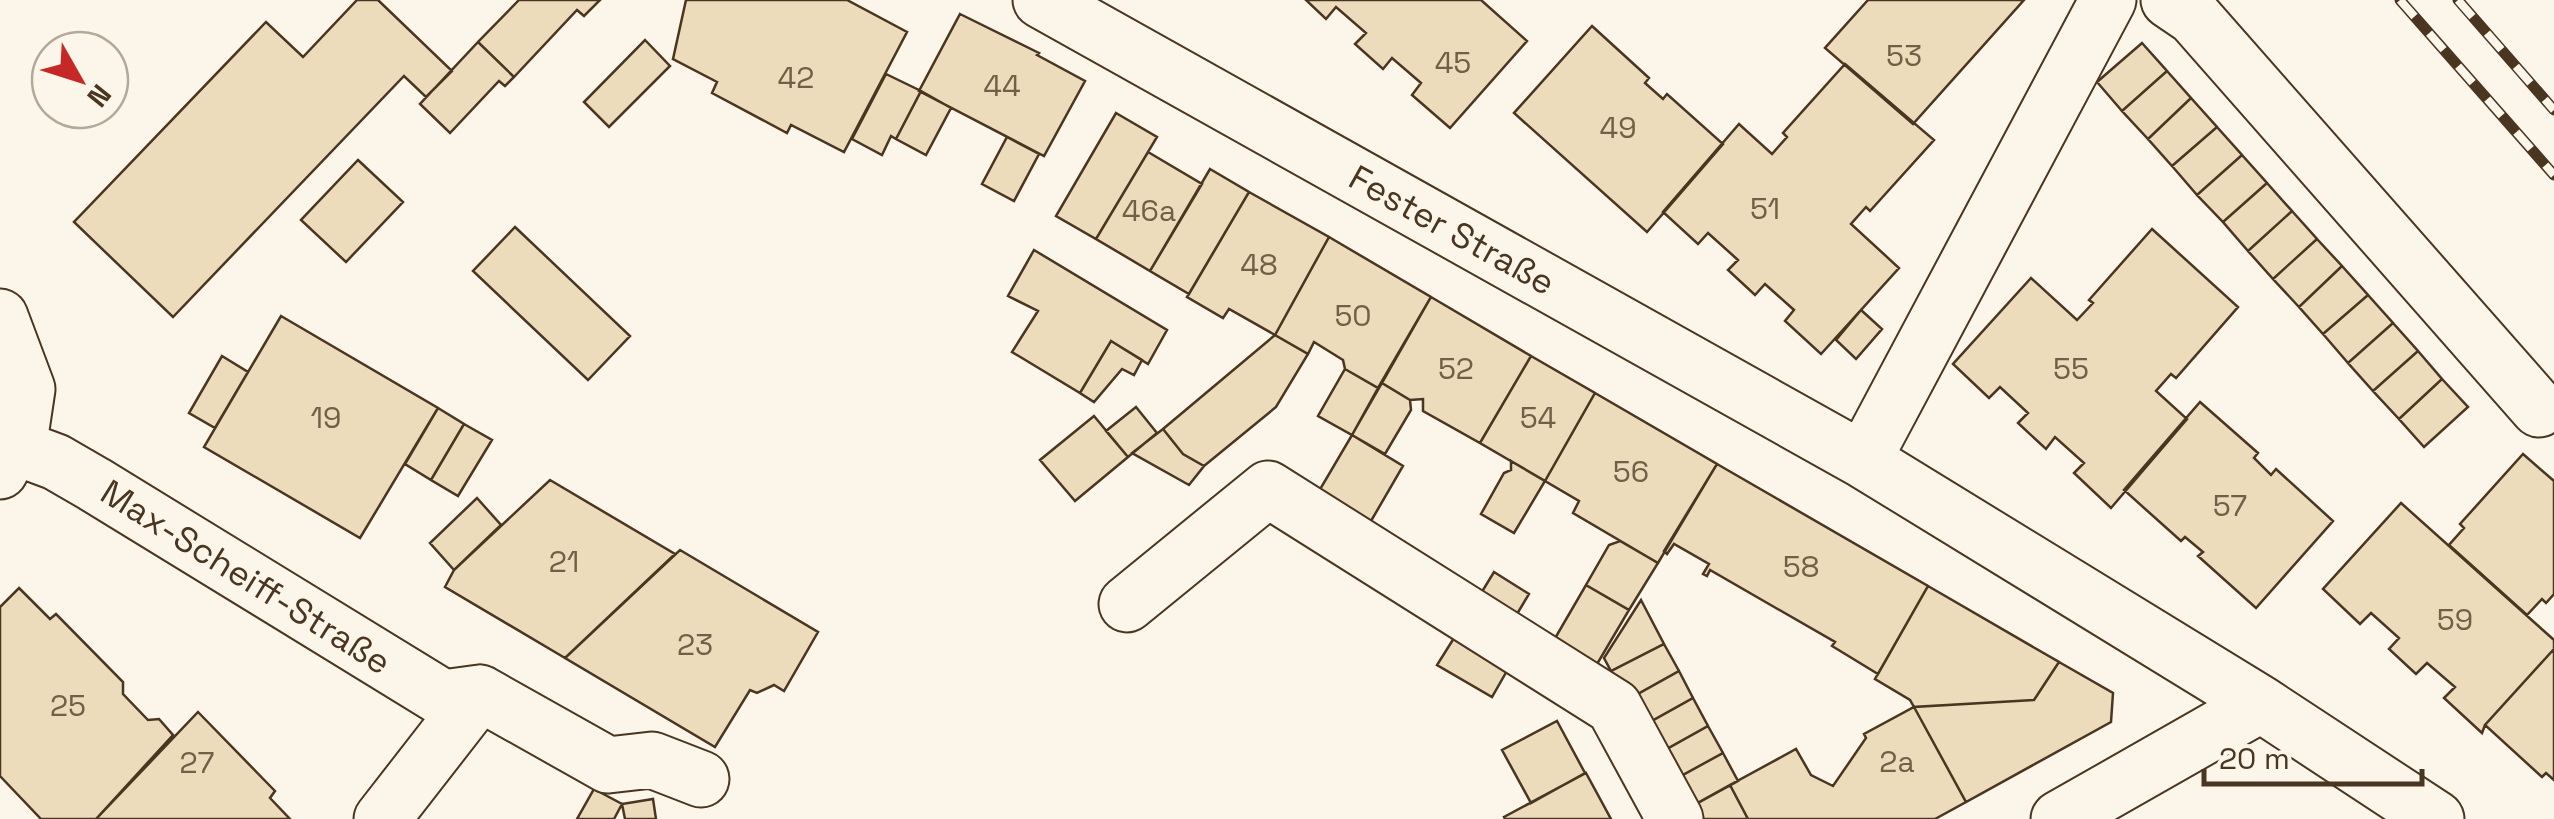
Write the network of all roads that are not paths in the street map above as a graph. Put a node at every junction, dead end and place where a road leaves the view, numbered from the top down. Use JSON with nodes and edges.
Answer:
{"nodes":[{"id":1,"x":1041,"y":0,"type":"edge"},
{"id":2,"x":2108,"y":0,"type":"edge"},
{"id":3,"x":2170,"y":0,"type":"edge"},
{"id":4,"x":0,"y":317,"type":"edge"},
{"id":5,"x":2539,"y":409,"type":"dead end"},
{"id":6,"x":6,"y":459,"type":"edge"},
{"id":7,"x":1863,"y":460,"type":"junction"},
{"id":8,"x":1127,"y":604,"type":"dead end"},
{"id":9,"x":480,"y":693,"type":"junction"},
{"id":10,"x":2261,"y":704,"type":"junction"},
{"id":11,"x":701,"y":779,"type":"dead end"},
{"id":12,"x":382,"y":819,"type":"edge"},
{"id":13,"x":1675,"y":819,"type":"edge"},
{"id":14,"x":2059,"y":819,"type":"edge"},
{"id":15,"x":2436,"y":819,"type":"edge"}],
"edges":[{"from":1,"to":7,"type":"street","name":"Fester Straße"},
{"from":2,"to":7,"type":"street"},
{"from":3,"to":5,"type":"street"},
{"from":4,"to":6,"type":"street","name":"Max-Scheiff-Straße"},
{"from":6,"to":9,"type":"street","name":"Max-Scheiff-Straße"},
{"from":7,"to":10,"type":"street","name":"Fester Straße"},
{"from":8,"to":13,"type":"street"},
{"from":9,"to":11,"type":"street","name":"Max-Scheiff-Straße"},
{"from":9,"to":12,"type":"street"},
{"from":10,"to":14,"type":"street"},
{"from":10,"to":15,"type":"street","name":"Fester Straße"}]}
